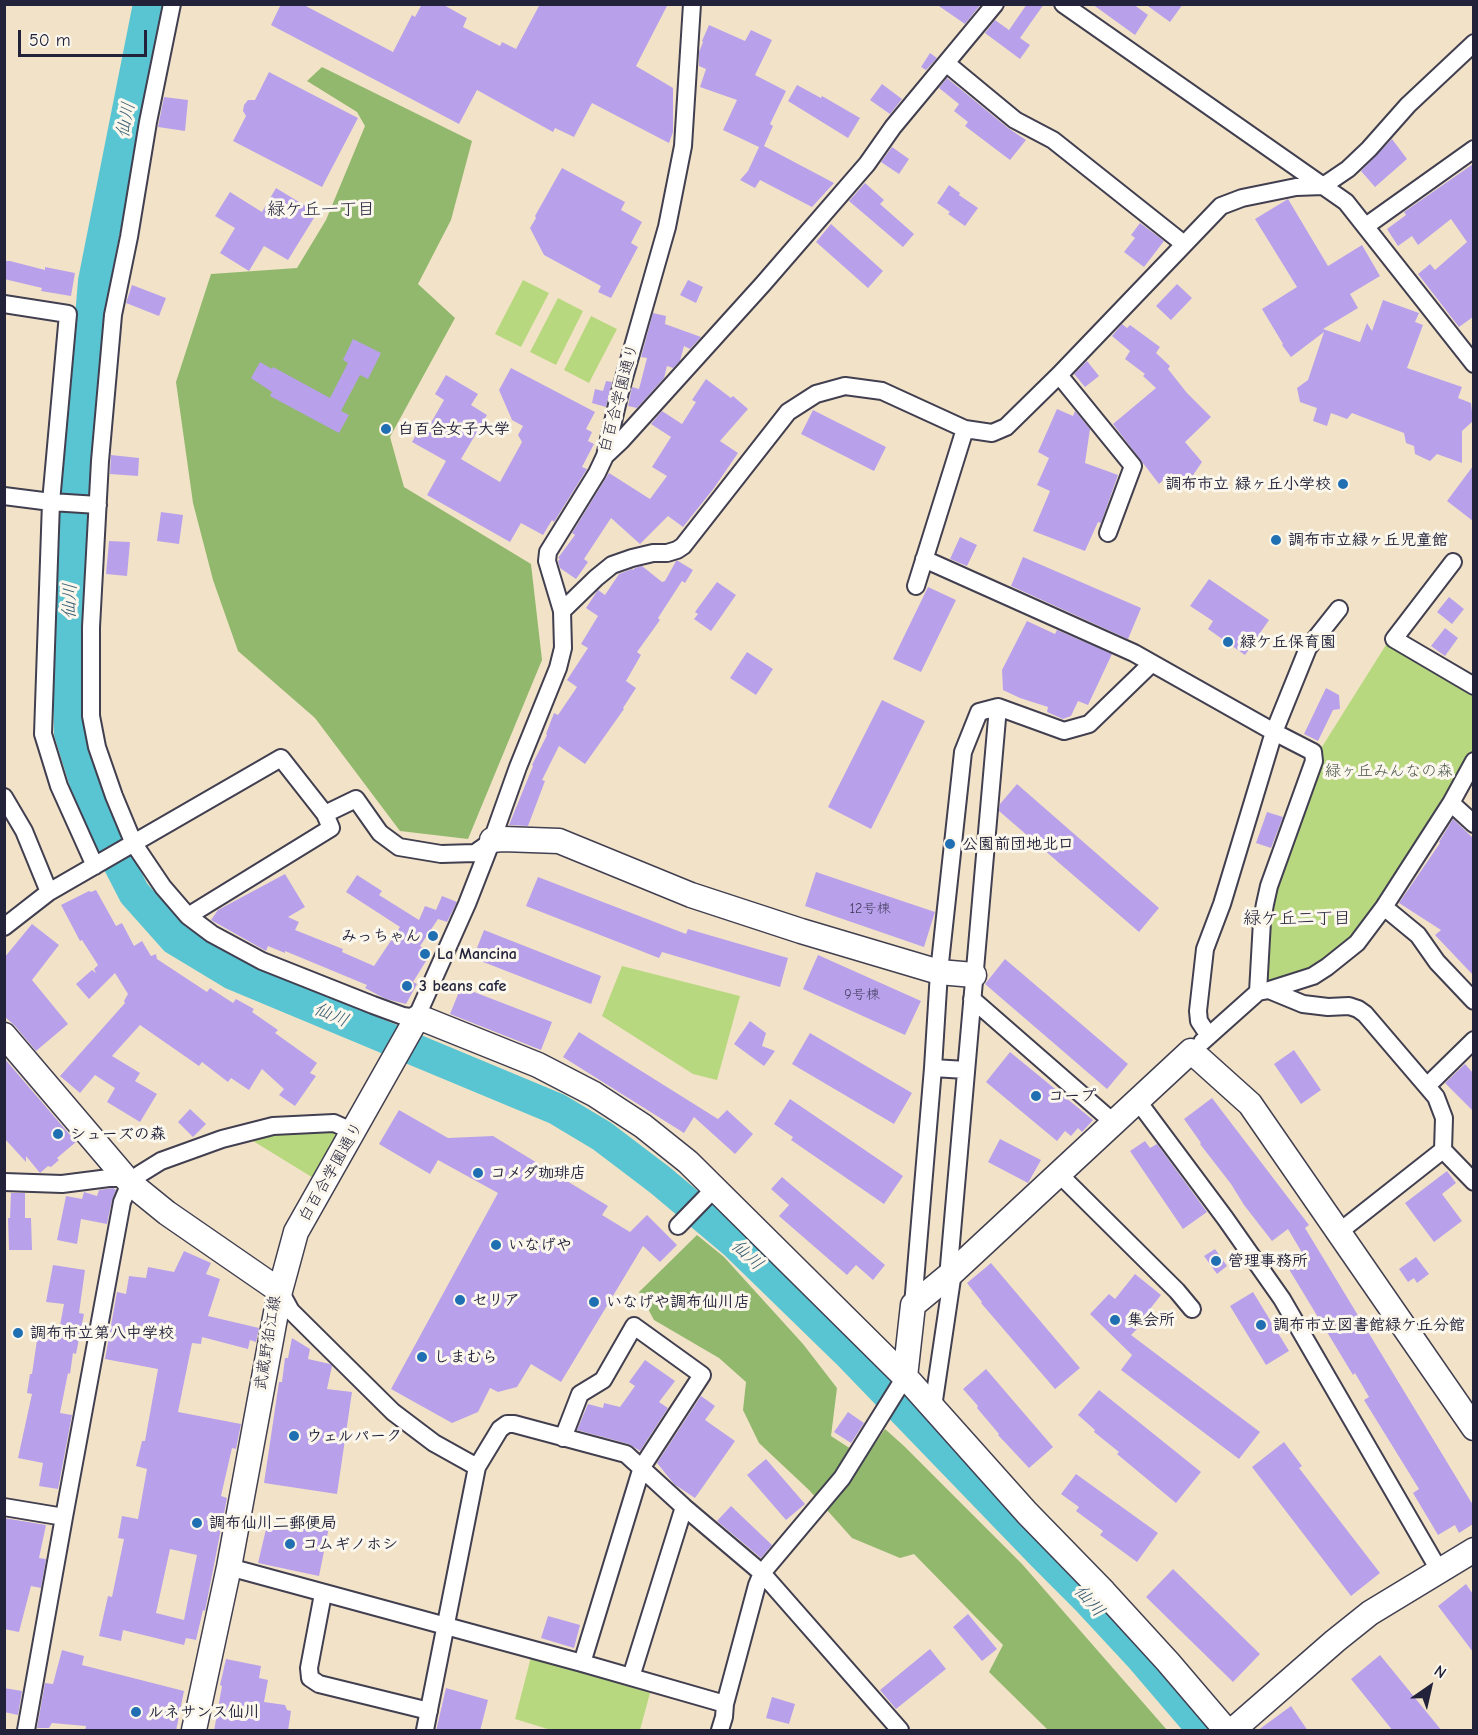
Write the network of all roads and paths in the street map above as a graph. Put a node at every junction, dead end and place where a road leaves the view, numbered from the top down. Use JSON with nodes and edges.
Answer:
{"nodes":[{"id":1,"x":172,"y":4,"type":"edge"},
{"id":2,"x":692,"y":4,"type":"edge"},
{"id":3,"x":995,"y":4,"type":"edge"},
{"id":4,"x":1063,"y":4,"type":"edge"},
{"id":5,"x":1473,"y":43,"type":"edge"},
{"id":6,"x":946,"y":63,"type":"junction"},
{"id":7,"x":1473,"y":149,"type":"edge"},
{"id":8,"x":1323,"y":186,"type":"junction"},
{"id":9,"x":1366,"y":226,"type":"junction"},
{"id":10,"x":1184,"y":244,"type":"junction"},
{"id":11,"x":4,"y":304,"type":"edge"},
{"id":12,"x":1473,"y":364,"type":"edge"},
{"id":13,"x":1059,"y":375,"type":"junction"},
{"id":14,"x":965,"y":429,"type":"junction"},
{"id":15,"x":605,"y":456,"type":"junction"},
{"id":16,"x":4,"y":496,"type":"edge"},
{"id":17,"x":56,"y":502,"type":"junction"},
{"id":18,"x":92,"y":504,"type":"junction"},
{"id":19,"x":1108,"y":533,"type":"dead end"},
{"id":20,"x":924,"y":559,"type":"junction"},
{"id":21,"x":1454,"y":562,"type":"dead end"},
{"id":22,"x":916,"y":586,"type":"dead end"},
{"id":23,"x":1339,"y":609,"type":"dead end"},
{"id":24,"x":562,"y":610,"type":"junction"},
{"id":25,"x":1151,"y":664,"type":"junction"},
{"id":26,"x":1473,"y":686,"type":"edge"},
{"id":27,"x":998,"y":707,"type":"junction"},
{"id":28,"x":1274,"y":732,"type":"junction"},
{"id":29,"x":1473,"y":761,"type":"edge"},
{"id":30,"x":4,"y":797,"type":"edge"},
{"id":31,"x":1451,"y":803,"type":"junction"},
{"id":32,"x":325,"y":814,"type":"junction"},
{"id":33,"x":1473,"y":824,"type":"edge"},
{"id":34,"x":492,"y":840,"type":"junction"},
{"id":35,"x":130,"y":846,"type":"junction"},
{"id":36,"x":95,"y":866,"type":"junction"},
{"id":37,"x":49,"y":892,"type":"junction"},
{"id":38,"x":1384,"y":907,"type":"junction"},
{"id":39,"x":188,"y":916,"type":"junction"},
{"id":40,"x":4,"y":927,"type":"edge"},
{"id":41,"x":939,"y":972,"type":"junction"},
{"id":42,"x":974,"y":975,"type":"junction"},
{"id":43,"x":1264,"y":991,"type":"junction"},
{"id":44,"x":972,"y":999,"type":"junction"},
{"id":45,"x":1473,"y":1001,"type":"edge"},
{"id":46,"x":415,"y":1021,"type":"junction"},
{"id":47,"x":4,"y":1035,"type":"edge"},
{"id":48,"x":1473,"y":1040,"type":"edge"},
{"id":49,"x":1200,"y":1044,"type":"junction"},
{"id":50,"x":933,"y":1068,"type":"junction"},
{"id":51,"x":966,"y":1070,"type":"junction"},
{"id":52,"x":1427,"y":1086,"type":"junction"},
{"id":53,"x":1137,"y":1100,"type":"junction"},
{"id":54,"x":1113,"y":1122,"type":"junction"},
{"id":55,"x":354,"y":1132,"type":"junction"},
{"id":56,"x":1443,"y":1150,"type":"junction"},
{"id":57,"x":1059,"y":1173,"type":"junction"},
{"id":58,"x":128,"y":1181,"type":"junction"},
{"id":59,"x":4,"y":1182,"type":"edge"},
{"id":60,"x":1473,"y":1182,"type":"edge"},
{"id":61,"x":710,"y":1194,"type":"junction"},
{"id":62,"x":678,"y":1226,"type":"dead end"},
{"id":63,"x":1340,"y":1232,"type":"junction"},
{"id":64,"x":953,"y":1272,"type":"junction"},
{"id":65,"x":280,"y":1291,"type":"junction"},
{"id":66,"x":913,"y":1305,"type":"junction"},
{"id":67,"x":1192,"y":1309,"type":"dead end"},
{"id":68,"x":901,"y":1383,"type":"junction"},
{"id":69,"x":933,"y":1407,"type":"junction"},
{"id":70,"x":1473,"y":1428,"type":"edge"},
{"id":71,"x":563,"y":1438,"type":"junction"},
{"id":72,"x":477,"y":1467,"type":"junction"},
{"id":73,"x":642,"y":1467,"type":"junction"},
{"id":74,"x":4,"y":1507,"type":"edge"},
{"id":75,"x":684,"y":1507,"type":"junction"},
{"id":76,"x":64,"y":1517,"type":"junction"},
{"id":77,"x":1473,"y":1550,"type":"edge"},
{"id":78,"x":229,"y":1567,"type":"junction"},
{"id":79,"x":1439,"y":1570,"type":"junction"},
{"id":80,"x":762,"y":1573,"type":"junction"},
{"id":81,"x":323,"y":1593,"type":"junction"},
{"id":82,"x":446,"y":1627,"type":"junction"},
{"id":83,"x":582,"y":1663,"type":"junction"},
{"id":84,"x":631,"y":1677,"type":"junction"},
{"id":85,"x":725,"y":1704,"type":"junction"},
{"id":86,"x":429,"y":1711,"type":"junction"},
{"id":87,"x":26,"y":1731,"type":"edge"},
{"id":88,"x":194,"y":1731,"type":"edge"},
{"id":89,"x":425,"y":1731,"type":"edge"},
{"id":90,"x":720,"y":1731,"type":"edge"},
{"id":91,"x":900,"y":1731,"type":"edge"},
{"id":92,"x":1226,"y":1731,"type":"edge"},
{"id":93,"x":1233,"y":1731,"type":"edge"}],
"edges":[{"from":1,"to":18,"type":"street"},
{"from":2,"to":15,"type":"street","name":"白百合学園通り"},
{"from":3,"to":6,"type":"street"},
{"from":4,"to":8,"type":"street"},
{"from":5,"to":8,"type":"street"},
{"from":6,"to":10,"type":"street"},
{"from":6,"to":15,"type":"street"},
{"from":7,"to":9,"type":"street"},
{"from":8,"to":9,"type":"street"},
{"from":8,"to":10,"type":"street"},
{"from":9,"to":12,"type":"street"},
{"from":10,"to":13,"type":"street"},
{"from":11,"to":17,"type":"street"},
{"from":13,"to":14,"type":"street"},
{"from":13,"to":19,"type":"street"},
{"from":14,"to":20,"type":"street"},
{"from":14,"to":24,"type":"street"},
{"from":15,"to":24,"type":"street","name":"白百合学園通り"},
{"from":16,"to":17,"type":"street"},
{"from":17,"to":18,"type":"street"},
{"from":17,"to":36,"type":"street"},
{"from":18,"to":35,"type":"street"},
{"from":20,"to":22,"type":"street"},
{"from":20,"to":25,"type":"street"},
{"from":21,"to":26,"type":"street"},
{"from":23,"to":28,"type":"street"},
{"from":24,"to":34,"type":"street","name":"白百合学園通り"},
{"from":25,"to":27,"type":"street"},
{"from":25,"to":28,"type":"street"},
{"from":27,"to":41,"type":"street"},
{"from":27,"to":42,"type":"street"},
{"from":28,"to":43,"type":"street"},
{"from":28,"to":49,"type":"street"},
{"from":29,"to":31,"type":"street"},
{"from":30,"to":37,"type":"street"},
{"from":31,"to":33,"type":"street"},
{"from":31,"to":38,"type":"street"},
{"from":32,"to":34,"type":"street"},
{"from":32,"to":35,"type":"street"},
{"from":32,"to":39,"type":"street"},
{"from":34,"to":41,"type":"street"},
{"from":34,"to":46,"type":"street","name":"白百合学園通り"},
{"from":35,"to":36,"type":"street"},
{"from":35,"to":39,"type":"street"},
{"from":36,"to":37,"type":"street"},
{"from":37,"to":40,"type":"street"},
{"from":38,"to":43,"type":"street"},
{"from":38,"to":45,"type":"street"},
{"from":39,"to":46,"type":"street"},
{"from":41,"to":42,"type":"street"},
{"from":41,"to":50,"type":"street"},
{"from":42,"to":44,"type":"street"},
{"from":43,"to":49,"type":"street"},
{"from":43,"to":52,"type":"street"},
{"from":44,"to":51,"type":"street"},
{"from":44,"to":54,"type":"street"},
{"from":46,"to":55,"type":"street","name":"白百合学園通り"},
{"from":46,"to":61,"type":"street"},
{"from":47,"to":58,"type":"street","name":"武蔵野狛江線"},
{"from":48,"to":52,"type":"street"},
{"from":49,"to":53,"type":"street"},
{"from":49,"to":63,"type":"street"},
{"from":50,"to":51,"type":"street"},
{"from":50,"to":66,"type":"street"},
{"from":51,"to":64,"type":"street"},
{"from":52,"to":56,"type":"street"},
{"from":53,"to":54,"type":"street"},
{"from":53,"to":79,"type":"street"},
{"from":54,"to":57,"type":"street"},
{"from":55,"to":58,"type":"street"},
{"from":55,"to":65,"type":"street","name":"白百合学園通り"},
{"from":56,"to":60,"type":"street"},
{"from":56,"to":63,"type":"street"},
{"from":57,"to":64,"type":"street"},
{"from":57,"to":67,"type":"street"},
{"from":58,"to":59,"type":"street"},
{"from":58,"to":65,"type":"street","name":"武蔵野狛江線"},
{"from":58,"to":76,"type":"street"},
{"from":61,"to":62,"type":"street"},
{"from":61,"to":68,"type":"street"},
{"from":63,"to":70,"type":"street"},
{"from":64,"to":66,"type":"street"},
{"from":64,"to":69,"type":"street"},
{"from":65,"to":72,"type":"street"},
{"from":65,"to":78,"type":"street","name":"武蔵野狛江線"},
{"from":66,"to":68,"type":"street"},
{"from":68,"to":69,"type":"street"},
{"from":68,"to":80,"type":"street"},
{"from":69,"to":92,"type":"street"},
{"from":71,"to":72,"type":"street"},
{"from":71,"to":73,"type":"street"},
{"from":71,"to":73,"type":"street"},
{"from":72,"to":82,"type":"street"},
{"from":73,"to":75,"type":"street"},
{"from":73,"to":83,"type":"street"},
{"from":74,"to":76,"type":"street"},
{"from":75,"to":80,"type":"street"},
{"from":75,"to":84,"type":"street"},
{"from":76,"to":87,"type":"street"},
{"from":77,"to":79,"type":"street"},
{"from":78,"to":81,"type":"street"},
{"from":78,"to":88,"type":"street","name":"武蔵野狛江線"},
{"from":79,"to":93,"type":"street"},
{"from":80,"to":85,"type":"street"},
{"from":80,"to":91,"type":"street"},
{"from":81,"to":82,"type":"street"},
{"from":81,"to":86,"type":"street"},
{"from":82,"to":83,"type":"street"},
{"from":82,"to":86,"type":"street"},
{"from":83,"to":84,"type":"street"},
{"from":84,"to":85,"type":"street"},
{"from":85,"to":90,"type":"street"},
{"from":86,"to":89,"type":"street"}]}
